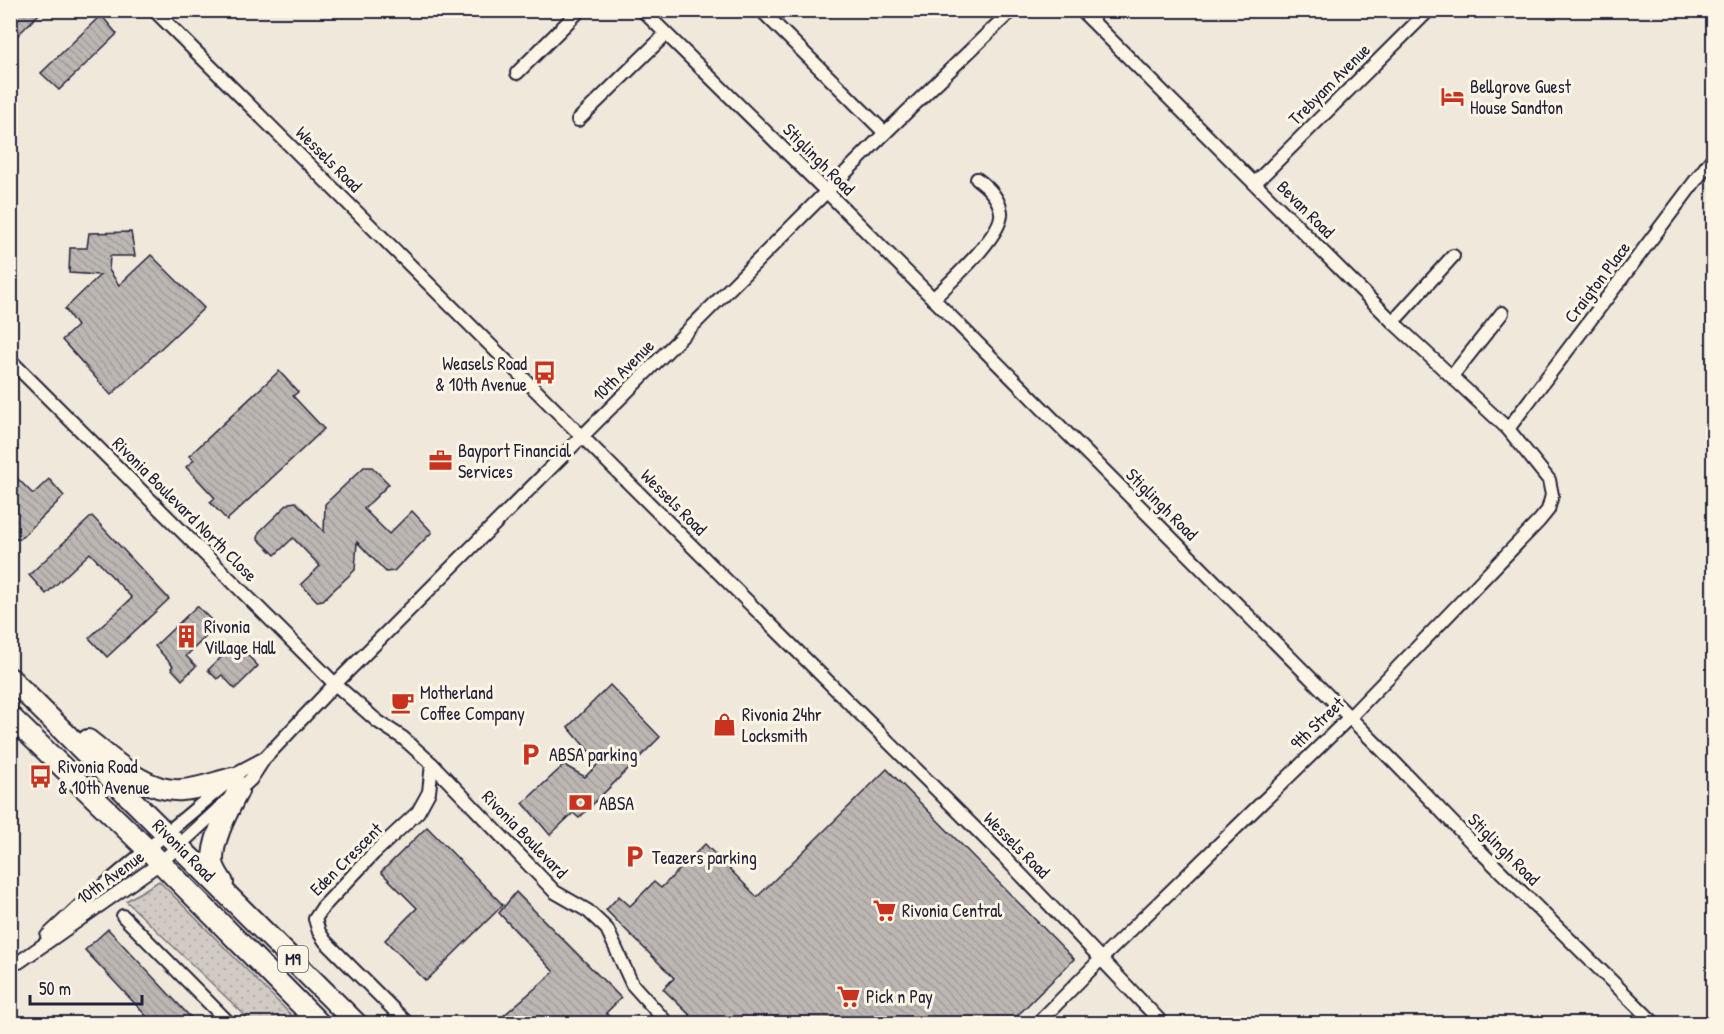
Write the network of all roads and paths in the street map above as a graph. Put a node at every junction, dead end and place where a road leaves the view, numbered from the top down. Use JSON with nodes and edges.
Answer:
{"nodes":[{"id":1,"x":154,"y":10,"type":"edge"},
{"id":2,"x":580,"y":10,"type":"edge"},
{"id":3,"x":642,"y":10,"type":"edge"},
{"id":4,"x":761,"y":10,"type":"edge"},
{"id":5,"x":1012,"y":10,"type":"edge"},
{"id":6,"x":1081,"y":10,"type":"edge"},
{"id":7,"x":1429,"y":10,"type":"edge"},
{"id":8,"x":666,"y":34,"type":"junction"},
{"id":9,"x":517,"y":73,"type":"dead end"},
{"id":10,"x":578,"y":120,"type":"dead end"},
{"id":11,"x":885,"y":133,"type":"junction"},
{"id":12,"x":1713,"y":156,"type":"edge"},
{"id":13,"x":977,"y":179,"type":"dead end"},
{"id":14,"x":1255,"y":183,"type":"junction"},
{"id":15,"x":827,"y":192,"type":"junction"},
{"id":16,"x":1453,"y":256,"type":"dead end"},
{"id":17,"x":933,"y":299,"type":"junction"},
{"id":18,"x":1502,"y":313,"type":"dead end"},
{"id":19,"x":1393,"y":322,"type":"junction"},
{"id":20,"x":10,"y":360,"type":"edge"},
{"id":21,"x":1452,"y":376,"type":"junction"},
{"id":22,"x":1508,"y":429,"type":"junction"},
{"id":23,"x":582,"y":435,"type":"junction"},
{"id":24,"x":16,"y":684,"type":"edge"},
{"id":25,"x":335,"y":684,"type":"junction"},
{"id":26,"x":10,"y":716,"type":"edge"},
{"id":27,"x":1350,"y":717,"type":"junction"},
{"id":28,"x":432,"y":765,"type":"junction"},
{"id":29,"x":236,"y":784,"type":"junction"},
{"id":30,"x":174,"y":839,"type":"junction"},
{"id":31,"x":154,"y":856,"type":"junction"},
{"id":32,"x":230,"y":895,"type":"junction"},
{"id":33,"x":123,"y":916,"type":"dead end"},
{"id":34,"x":1102,"y":958,"type":"junction"},
{"id":35,"x":15,"y":966,"type":"edge"},
{"id":36,"x":230,"y":1023,"type":"edge"},
{"id":37,"x":320,"y":1023,"type":"edge"},
{"id":38,"x":357,"y":1023,"type":"edge"},
{"id":39,"x":408,"y":1023,"type":"edge"},
{"id":40,"x":668,"y":1023,"type":"edge"},
{"id":41,"x":1037,"y":1023,"type":"edge"},
{"id":42,"x":1163,"y":1023,"type":"edge"},
{"id":43,"x":1656,"y":1023,"type":"edge"}],
"edges":[{"from":1,"to":23,"type":"street","name":"Wessels Road"},
{"from":2,"to":9,"type":"street"},
{"from":3,"to":8,"type":"street","name":"Stiglingh Road"},
{"from":4,"to":11,"type":"street"},
{"from":5,"to":11,"type":"street","name":"10th Avenue"},
{"from":6,"to":14,"type":"street","name":"Bevan Road"},
{"from":7,"to":14,"type":"street","name":"Trebyam Avenue"},
{"from":8,"to":10,"type":"street"},
{"from":8,"to":15,"type":"street","name":"Stiglingh Road"},
{"from":11,"to":15,"type":"street","name":"10th Avenue"},
{"from":12,"to":22,"type":"street","name":"Craigton Place"},
{"from":13,"to":17,"type":"street"},
{"from":14,"to":19,"type":"street","name":"Bevan Road"},
{"from":15,"to":17,"type":"street","name":"Stiglingh Road"},
{"from":15,"to":23,"type":"street","name":"10th Avenue"},
{"from":16,"to":19,"type":"street"},
{"from":17,"to":27,"type":"street","name":"Stiglingh Road"},
{"from":18,"to":21,"type":"street"},
{"from":19,"to":21,"type":"street","name":"Bevan Road"},
{"from":20,"to":25,"type":"street","name":"Rivonia Boulevard North Close"},
{"from":21,"to":22,"type":"street","name":"Bevan Road"},
{"from":22,"to":27,"type":"street","name":"9th Street"},
{"from":23,"to":25,"type":"street","name":"10th Avenue"},
{"from":23,"to":34,"type":"street","name":"Wessels Road"},
{"from":24,"to":29,"type":"main road"},
{"from":24,"to":30,"type":"main road","name":"Rivonia Road","number":"M9"},
{"from":25,"to":28,"type":"street","name":"Rivonia Boulevard"},
{"from":25,"to":29,"type":"street","name":"10th Avenue"},
{"from":26,"to":31,"type":"main road","name":"Rivonia Road","number":"M9"},
{"from":27,"to":34,"type":"street","name":"9th Street"},
{"from":27,"to":43,"type":"street","name":"Stiglingh Road"},
{"from":28,"to":39,"type":"street","name":"Eden Crescent"},
{"from":28,"to":40,"type":"street","name":"Rivonia Boulevard"},
{"from":29,"to":30,"type":"street","name":"10th Avenue"},
{"from":29,"to":30,"type":"street","name":"10th Avenue"},
{"from":29,"to":32,"type":"main road"},
{"from":30,"to":31,"type":"street","name":"10th Avenue"},
{"from":30,"to":31,"type":"street","name":"10th Avenue"},
{"from":30,"to":32,"type":"main road","name":"Rivonia Road","number":"M9"},
{"from":31,"to":35,"type":"street","name":"10th Avenue"},
{"from":31,"to":35,"type":"street","name":"10th Avenue"},
{"from":31,"to":37,"type":"main road","name":"Rivonia Road","number":"M9"},
{"from":32,"to":38,"type":"main road","name":"Rivonia Road","number":"M9"},
{"from":33,"to":36,"type":"street"},
{"from":34,"to":41,"type":"street","name":"9th Street"},
{"from":34,"to":42,"type":"street","name":"Wessels Road"}]}
